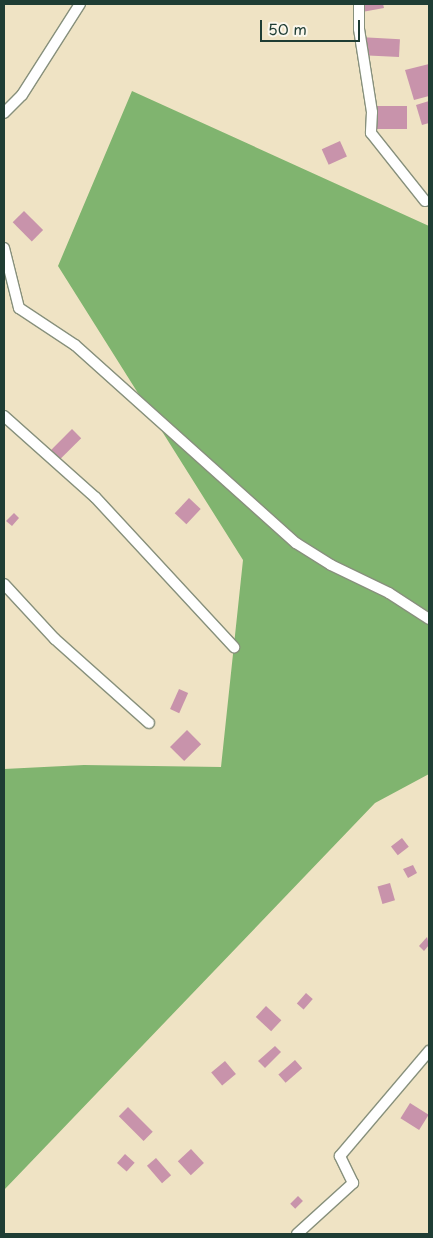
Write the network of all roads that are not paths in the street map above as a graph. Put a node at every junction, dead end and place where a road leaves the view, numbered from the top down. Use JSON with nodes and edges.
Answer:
{"nodes":[{"id":1,"x":80,"y":4,"type":"edge"},
{"id":2,"x":359,"y":4,"type":"edge"},
{"id":3,"x":4,"y":113,"type":"edge"},
{"id":4,"x":425,"y":201,"type":"dead end"},
{"id":5,"x":4,"y":248,"type":"edge"},
{"id":6,"x":4,"y":416,"type":"edge"},
{"id":7,"x":4,"y":584,"type":"edge"},
{"id":8,"x":429,"y":619,"type":"edge"},
{"id":9,"x":234,"y":648,"type":"dead end"},
{"id":10,"x":149,"y":722,"type":"dead end"},
{"id":11,"x":429,"y":1051,"type":"edge"},
{"id":12,"x":297,"y":1234,"type":"edge"}],
"edges":[{"from":1,"to":3,"type":"street"},
{"from":2,"to":4,"type":"street"},
{"from":5,"to":8,"type":"street"},
{"from":6,"to":9,"type":"street"},
{"from":7,"to":10,"type":"street"},
{"from":11,"to":12,"type":"street"}]}
